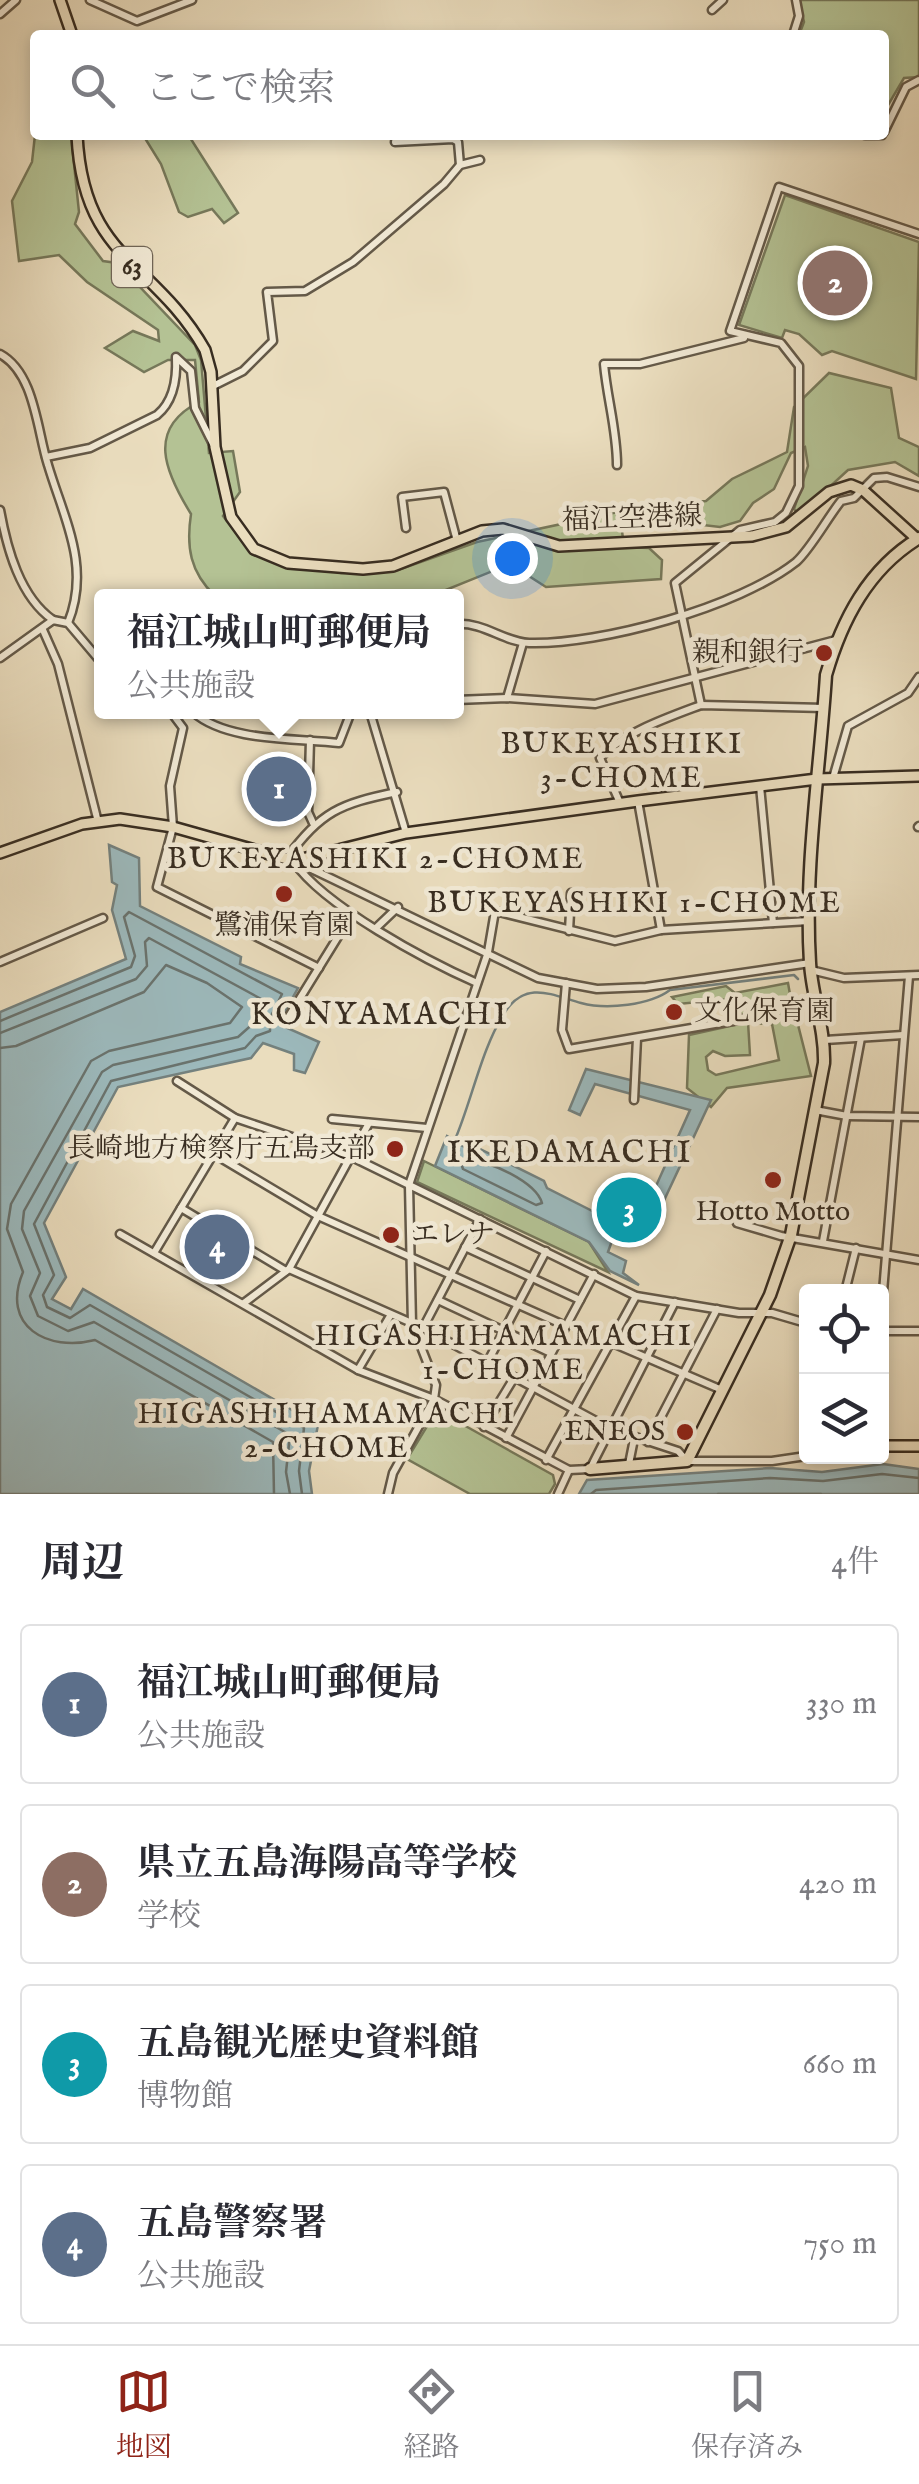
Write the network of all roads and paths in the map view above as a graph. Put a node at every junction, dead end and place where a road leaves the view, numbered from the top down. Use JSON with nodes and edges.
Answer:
{"nodes":[{"id":1,"x":16,"y":0,"type":"edge"},
{"id":2,"x":60,"y":0,"type":"edge"},
{"id":3,"x":90,"y":0,"type":"edge"},
{"id":4,"x":192,"y":0,"type":"edge"},
{"id":5,"x":723,"y":0,"type":"edge"},
{"id":6,"x":796,"y":0,"type":"edge"},
{"id":7,"x":712,"y":10,"type":"dead end"},
{"id":8,"x":0,"y":14,"type":"edge"},
{"id":9,"x":70,"y":30,"type":"edge"},
{"id":10,"x":795,"y":30,"type":"edge"},
{"id":11,"x":919,"y":80,"type":"edge"},
{"id":12,"x":889,"y":122,"type":"edge"},
{"id":13,"x":78,"y":140,"type":"edge"},
{"id":14,"x":434,"y":140,"type":"edge"},
{"id":15,"x":455,"y":140,"type":"edge"},
{"id":16,"x":395,"y":142,"type":"dead end"},
{"id":17,"x":480,"y":160,"type":"dead end"},
{"id":18,"x":460,"y":164,"type":"junction"},
{"id":19,"x":919,"y":234,"type":"edge"},
{"id":20,"x":745,"y":338,"type":"junction"},
{"id":21,"x":0,"y":354,"type":"edge"},
{"id":22,"x":213,"y":386,"type":"junction"},
{"id":23,"x":214,"y":447,"type":"junction"},
{"id":24,"x":46,"y":457,"type":"junction"},
{"id":25,"x":617,"y":465,"type":"dead end"},
{"id":26,"x":919,"y":487,"type":"edge"},
{"id":27,"x":863,"y":490,"type":"junction"},
{"id":28,"x":0,"y":510,"type":"edge"},
{"id":29,"x":1,"y":525,"type":"edge"},
{"id":30,"x":406,"y":528,"type":"dead end"},
{"id":31,"x":730,"y":538,"type":"junction"},
{"id":32,"x":918,"y":539,"type":"edge"},
{"id":33,"x":457,"y":541,"type":"junction"},
{"id":34,"x":681,"y":614,"type":"junction"},
{"id":35,"x":53,"y":620,"type":"junction"},
{"id":36,"x":68,"y":623,"type":"junction"},
{"id":37,"x":464,"y":625,"type":"edge"},
{"id":38,"x":42,"y":630,"type":"junction"},
{"id":39,"x":836,"y":640,"type":"junction"},
{"id":40,"x":522,"y":643,"type":"junction"},
{"id":41,"x":94,"y":653,"type":"edge"},
{"id":42,"x":0,"y":658,"type":"edge"},
{"id":43,"x":919,"y":677,"type":"edge"},
{"id":44,"x":695,"y":680,"type":"junction"},
{"id":45,"x":507,"y":698,"type":"junction"},
{"id":46,"x":464,"y":700,"type":"edge"},
{"id":47,"x":700,"y":705,"type":"junction"},
{"id":48,"x":824,"y":708,"type":"junction"},
{"id":49,"x":177,"y":719,"type":"edge"},
{"id":50,"x":202,"y":719,"type":"edge"},
{"id":51,"x":348,"y":719,"type":"edge"},
{"id":52,"x":372,"y":719,"type":"edge"},
{"id":53,"x":310,"y":740,"type":"junction"},
{"id":54,"x":919,"y":776,"type":"edge"},
{"id":55,"x":834,"y":778,"type":"junction"},
{"id":56,"x":818,"y":779,"type":"junction"},
{"id":57,"x":760,"y":786,"type":"junction"},
{"id":58,"x":397,"y":792,"type":"junction"},
{"id":59,"x":638,"y":802,"type":"junction"},
{"id":60,"x":621,"y":804,"type":"junction"},
{"id":61,"x":98,"y":822,"type":"junction"},
{"id":62,"x":313,"y":824,"type":"junction"},
{"id":63,"x":173,"y":827,"type":"junction"},
{"id":64,"x":406,"y":833,"type":"junction"},
{"id":65,"x":0,"y":854,"type":"edge"},
{"id":66,"x":290,"y":860,"type":"junction"},
{"id":67,"x":571,"y":893,"type":"dead end"},
{"id":68,"x":398,"y":908,"type":"junction"},
{"id":69,"x":352,"y":914,"type":"junction"},
{"id":70,"x":104,"y":918,"type":"dead end"},
{"id":71,"x":810,"y":921,"type":"junction"},
{"id":72,"x":773,"y":923,"type":"junction"},
{"id":73,"x":376,"y":928,"type":"junction"},
{"id":74,"x":661,"y":930,"type":"junction"},
{"id":75,"x":569,"y":931,"type":"junction"},
{"id":76,"x":488,"y":952,"type":"junction"},
{"id":77,"x":0,"y":962,"type":"edge"},
{"id":78,"x":811,"y":966,"type":"junction"},
{"id":79,"x":319,"y":968,"type":"junction"},
{"id":80,"x":919,"y":974,"type":"edge"},
{"id":81,"x":910,"y":976,"type":"junction"},
{"id":82,"x":566,"y":982,"type":"junction"},
{"id":83,"x":477,"y":983,"type":"junction"},
{"id":84,"x":744,"y":1019,"type":"dead end"},
{"id":85,"x":286,"y":1021,"type":"dead end"},
{"id":86,"x":904,"y":1035,"type":"junction"},
{"id":87,"x":637,"y":1038,"type":"junction"},
{"id":88,"x":861,"y":1038,"type":"junction"},
{"id":89,"x":825,"y":1040,"type":"junction"},
{"id":90,"x":177,"y":1082,"type":"dead end"},
{"id":91,"x":634,"y":1100,"type":"dead end"},
{"id":92,"x":814,"y":1109,"type":"junction"},
{"id":93,"x":846,"y":1116,"type":"junction"},
{"id":94,"x":898,"y":1116,"type":"junction"},
{"id":95,"x":919,"y":1117,"type":"edge"},
{"id":96,"x":235,"y":1118,"type":"junction"},
{"id":97,"x":332,"y":1119,"type":"dead end"},
{"id":98,"x":369,"y":1122,"type":"junction"},
{"id":99,"x":427,"y":1128,"type":"junction"},
{"id":100,"x":214,"y":1154,"type":"junction"},
{"id":101,"x":352,"y":1157,"type":"junction"},
{"id":102,"x":408,"y":1185,"type":"junction"},
{"id":103,"x":181,"y":1208,"type":"junction"},
{"id":104,"x":318,"y":1216,"type":"junction"},
{"id":105,"x":480,"y":1219,"type":"junction"},
{"id":106,"x":737,"y":1223,"type":"dead end"},
{"id":107,"x":120,"y":1234,"type":"dead end"},
{"id":108,"x":791,"y":1235,"type":"junction"},
{"id":109,"x":824,"y":1242,"type":"junction"},
{"id":110,"x":466,"y":1247,"type":"junction"},
{"id":111,"x":856,"y":1248,"type":"junction"},
{"id":112,"x":546,"y":1250,"type":"junction"},
{"id":113,"x":154,"y":1253,"type":"junction"},
{"id":114,"x":887,"y":1254,"type":"junction"},
{"id":115,"x":407,"y":1255,"type":"junction"},
{"id":116,"x":919,"y":1260,"type":"edge"},
{"id":117,"x":287,"y":1270,"type":"junction"},
{"id":118,"x":451,"y":1274,"type":"junction"},
{"id":119,"x":594,"y":1274,"type":"junction"},
{"id":120,"x":532,"y":1278,"type":"junction"},
{"id":121,"x":847,"y":1284,"type":"edge"},
{"id":122,"x":884,"y":1284,"type":"edge"},
{"id":123,"x":636,"y":1296,"type":"junction"},
{"id":124,"x":438,"y":1300,"type":"junction"},
{"id":125,"x":580,"y":1300,"type":"junction"},
{"id":126,"x":675,"y":1302,"type":"junction"},
{"id":127,"x":244,"y":1303,"type":"junction"},
{"id":128,"x":518,"y":1304,"type":"junction"},
{"id":129,"x":717,"y":1308,"type":"junction"},
{"id":130,"x":760,"y":1314,"type":"junction"},
{"id":131,"x":390,"y":1316,"type":"junction"},
{"id":132,"x":799,"y":1322,"type":"edge"},
{"id":133,"x":412,"y":1324,"type":"junction"},
{"id":134,"x":566,"y":1326,"type":"junction"},
{"id":135,"x":423,"y":1328,"type":"junction"},
{"id":136,"x":504,"y":1331,"type":"junction"},
{"id":137,"x":889,"y":1331,"type":"edge"},
{"id":138,"x":919,"y":1331,"type":"edge"},
{"id":139,"x":610,"y":1342,"type":"junction"},
{"id":140,"x":551,"y":1353,"type":"junction"},
{"id":141,"x":649,"y":1358,"type":"junction"},
{"id":142,"x":487,"y":1363,"type":"junction"},
{"id":143,"x":358,"y":1370,"type":"junction"},
{"id":144,"x":686,"y":1374,"type":"junction"},
{"id":145,"x":514,"y":1378,"type":"junction"},
{"id":146,"x":532,"y":1389,"type":"junction"},
{"id":147,"x":722,"y":1390,"type":"junction"},
{"id":148,"x":434,"y":1399,"type":"junction"},
{"id":149,"x":574,"y":1410,"type":"junction"},
{"id":150,"x":484,"y":1426,"type":"junction"},
{"id":151,"x":611,"y":1429,"type":"junction"},
{"id":152,"x":506,"y":1438,"type":"junction"},
{"id":153,"x":634,"y":1439,"type":"junction"},
{"id":154,"x":648,"y":1442,"type":"junction"},
{"id":155,"x":889,"y":1446,"type":"edge"},
{"id":156,"x":919,"y":1446,"type":"edge"},
{"id":157,"x":799,"y":1457,"type":"edge"},
{"id":158,"x":546,"y":1460,"type":"junction"},
{"id":159,"x":687,"y":1462,"type":"junction"},
{"id":160,"x":629,"y":1464,"type":"junction"},
{"id":161,"x":590,"y":1469,"type":"junction"},
{"id":162,"x":569,"y":1470,"type":"junction"},
{"id":163,"x":388,"y":1494,"type":"edge"},
{"id":164,"x":558,"y":1494,"type":"edge"}],
"edges":[{"from":1,"to":8,"type":"street"},
{"from":2,"to":9,"type":"main road"},
{"from":3,"to":4,"type":"street"},
{"from":5,"to":7,"type":"street"},
{"from":6,"to":10,"type":"street"},
{"from":11,"to":12,"type":"street"},
{"from":13,"to":22,"type":"main road","name":"福江空港線","number":"63"},
{"from":14,"to":16,"type":"street"},
{"from":15,"to":18,"type":"street"},
{"from":17,"to":18,"type":"street"},
{"from":18,"to":22,"type":"street"},
{"from":19,"to":20,"type":"street"},
{"from":20,"to":25,"type":"street"},
{"from":20,"to":31,"type":"street"},
{"from":21,"to":24,"type":"street"},
{"from":22,"to":23,"type":"main road","name":"福江空港線","number":"63"},
{"from":23,"to":24,"type":"street"},
{"from":23,"to":33,"type":"main road","name":"福江空港線","number":"63"},
{"from":24,"to":36,"type":"street"},
{"from":26,"to":27,"type":"street"},
{"from":27,"to":31,"type":"main road","name":"福江空港線","number":"63"},
{"from":27,"to":32,"type":"main road"},
{"from":27,"to":34,"type":"street"},
{"from":28,"to":29,"type":"street"},
{"from":29,"to":35,"type":"street"},
{"from":30,"to":33,"type":"street"},
{"from":31,"to":33,"type":"main road","name":"福江空港線","number":"63"},
{"from":31,"to":34,"type":"street"},
{"from":32,"to":39,"type":"highway"},
{"from":34,"to":40,"type":"street"},
{"from":34,"to":44,"type":"street"},
{"from":35,"to":36,"type":"street"},
{"from":35,"to":38,"type":"street"},
{"from":36,"to":41,"type":"street"},
{"from":37,"to":40,"type":"street"},
{"from":38,"to":42,"type":"street"},
{"from":38,"to":61,"type":"street"},
{"from":39,"to":44,"type":"street"},
{"from":39,"to":48,"type":"highway"},
{"from":40,"to":45,"type":"street"},
{"from":43,"to":55,"type":"street"},
{"from":44,"to":45,"type":"street"},
{"from":44,"to":47,"type":"street"},
{"from":45,"to":46,"type":"street"},
{"from":47,"to":48,"type":"street"},
{"from":47,"to":60,"type":"street"},
{"from":48,"to":56,"type":"highway"},
{"from":49,"to":63,"type":"street"},
{"from":50,"to":53,"type":"street"},
{"from":51,"to":53,"type":"street"},
{"from":52,"to":58,"type":"street"},
{"from":53,"to":62,"type":"street"},
{"from":54,"to":55,"type":"main road"},
{"from":55,"to":56,"type":"main road"},
{"from":56,"to":57,"type":"main road"},
{"from":56,"to":71,"type":"highway"},
{"from":57,"to":59,"type":"main road"},
{"from":57,"to":72,"type":"street"},
{"from":58,"to":62,"type":"street"},
{"from":58,"to":64,"type":"street"},
{"from":59,"to":60,"type":"main road"},
{"from":59,"to":74,"type":"street"},
{"from":60,"to":64,"type":"main road"},
{"from":61,"to":63,"type":"main road"},
{"from":61,"to":65,"type":"main road"},
{"from":62,"to":66,"type":"street"},
{"from":63,"to":66,"type":"main road"},
{"from":63,"to":79,"type":"street"},
{"from":64,"to":66,"type":"main road"},
{"from":66,"to":68,"type":"street"},
{"from":66,"to":69,"type":"street"},
{"from":67,"to":75,"type":"street"},
{"from":68,"to":73,"type":"street"},
{"from":68,"to":76,"type":"street"},
{"from":69,"to":73,"type":"street"},
{"from":69,"to":79,"type":"street"},
{"from":70,"to":77,"type":"street"},
{"from":71,"to":72,"type":"street"},
{"from":71,"to":78,"type":"highway"},
{"from":72,"to":74,"type":"street"},
{"from":73,"to":83,"type":"street"},
{"from":74,"to":75,"type":"street"},
{"from":75,"to":76,"type":"street"},
{"from":76,"to":82,"type":"street"},
{"from":76,"to":83,"type":"street"},
{"from":78,"to":81,"type":"street"},
{"from":78,"to":82,"type":"street"},
{"from":78,"to":89,"type":"highway"},
{"from":79,"to":85,"type":"street"},
{"from":80,"to":81,"type":"street"},
{"from":81,"to":86,"type":"street"},
{"from":82,"to":87,"type":"street"},
{"from":83,"to":99,"type":"street"},
{"from":84,"to":87,"type":"street"},
{"from":86,"to":88,"type":"street"},
{"from":86,"to":94,"type":"street"},
{"from":87,"to":91,"type":"street"},
{"from":88,"to":89,"type":"street"},
{"from":88,"to":93,"type":"street"},
{"from":89,"to":92,"type":"highway"},
{"from":90,"to":96,"type":"street"},
{"from":92,"to":93,"type":"street"},
{"from":92,"to":108,"type":"highway"},
{"from":93,"to":94,"type":"street"},
{"from":93,"to":109,"type":"street"},
{"from":94,"to":95,"type":"street"},
{"from":94,"to":114,"type":"street"},
{"from":96,"to":100,"type":"street"},
{"from":96,"to":101,"type":"street"},
{"from":97,"to":98,"type":"street"},
{"from":98,"to":99,"type":"street"},
{"from":98,"to":101,"type":"street"},
{"from":99,"to":102,"type":"street"},
{"from":100,"to":103,"type":"street"},
{"from":100,"to":104,"type":"street"},
{"from":101,"to":102,"type":"street"},
{"from":101,"to":104,"type":"street"},
{"from":102,"to":105,"type":"street"},
{"from":102,"to":115,"type":"street"},
{"from":103,"to":113,"type":"street"},
{"from":103,"to":117,"type":"street"},
{"from":104,"to":115,"type":"street"},
{"from":104,"to":117,"type":"street"},
{"from":105,"to":110,"type":"street"},
{"from":105,"to":112,"type":"street"},
{"from":106,"to":108,"type":"street"},
{"from":107,"to":113,"type":"street"},
{"from":108,"to":109,"type":"street"},
{"from":108,"to":130,"type":"highway"},
{"from":109,"to":111,"type":"street"},
{"from":110,"to":118,"type":"street"},
{"from":110,"to":120,"type":"street"},
{"from":111,"to":114,"type":"street"},
{"from":111,"to":121,"type":"street"},
{"from":112,"to":119,"type":"street"},
{"from":112,"to":120,"type":"street"},
{"from":113,"to":127,"type":"street"},
{"from":114,"to":116,"type":"street"},
{"from":114,"to":122,"type":"street"},
{"from":115,"to":118,"type":"street"},
{"from":115,"to":133,"type":"street"},
{"from":117,"to":127,"type":"street"},
{"from":117,"to":131,"type":"street"},
{"from":118,"to":124,"type":"street"},
{"from":118,"to":128,"type":"street"},
{"from":119,"to":123,"type":"street"},
{"from":119,"to":125,"type":"street"},
{"from":120,"to":125,"type":"street"},
{"from":120,"to":128,"type":"street"},
{"from":123,"to":126,"type":"street"},
{"from":123,"to":139,"type":"street"},
{"from":124,"to":135,"type":"street"},
{"from":124,"to":136,"type":"street"},
{"from":125,"to":134,"type":"street"},
{"from":126,"to":129,"type":"street"},
{"from":126,"to":141,"type":"street"},
{"from":127,"to":143,"type":"street"},
{"from":128,"to":134,"type":"street"},
{"from":128,"to":136,"type":"street"},
{"from":129,"to":130,"type":"street"},
{"from":129,"to":144,"type":"street"},
{"from":130,"to":132,"type":"street"},
{"from":130,"to":147,"type":"highway"},
{"from":131,"to":133,"type":"street"},
{"from":131,"to":143,"type":"street"},
{"from":133,"to":135,"type":"street"},
{"from":133,"to":148,"type":"street"},
{"from":134,"to":140,"type":"street"},
{"from":135,"to":142,"type":"street"},
{"from":136,"to":140,"type":"street"},
{"from":136,"to":142,"type":"street"},
{"from":137,"to":138,"type":"street"},
{"from":139,"to":141,"type":"street"},
{"from":139,"to":149,"type":"street"},
{"from":140,"to":146,"type":"street"},
{"from":141,"to":144,"type":"street"},
{"from":141,"to":151,"type":"street"},
{"from":142,"to":145,"type":"street"},
{"from":143,"to":148,"type":"street"},
{"from":144,"to":147,"type":"street"},
{"from":144,"to":154,"type":"street"},
{"from":145,"to":146,"type":"street"},
{"from":145,"to":150,"type":"street"},
{"from":146,"to":149,"type":"street"},
{"from":146,"to":152,"type":"street"},
{"from":147,"to":159,"type":"highway"},
{"from":148,"to":150,"type":"street"},
{"from":148,"to":163,"type":"street"},
{"from":149,"to":151,"type":"street"},
{"from":149,"to":158,"type":"street"},
{"from":150,"to":152,"type":"street"},
{"from":151,"to":153,"type":"street"},
{"from":151,"to":161,"type":"street"},
{"from":152,"to":158,"type":"street"},
{"from":153,"to":154,"type":"street"},
{"from":153,"to":160,"type":"street"},
{"from":154,"to":159,"type":"street"},
{"from":155,"to":156,"type":"main road"},
{"from":157,"to":159,"type":"street"},
{"from":158,"to":162,"type":"street"},
{"from":159,"to":160,"type":"highway"},
{"from":160,"to":161,"type":"highway"},
{"from":161,"to":162,"type":"street"},
{"from":162,"to":164,"type":"street"}]}
